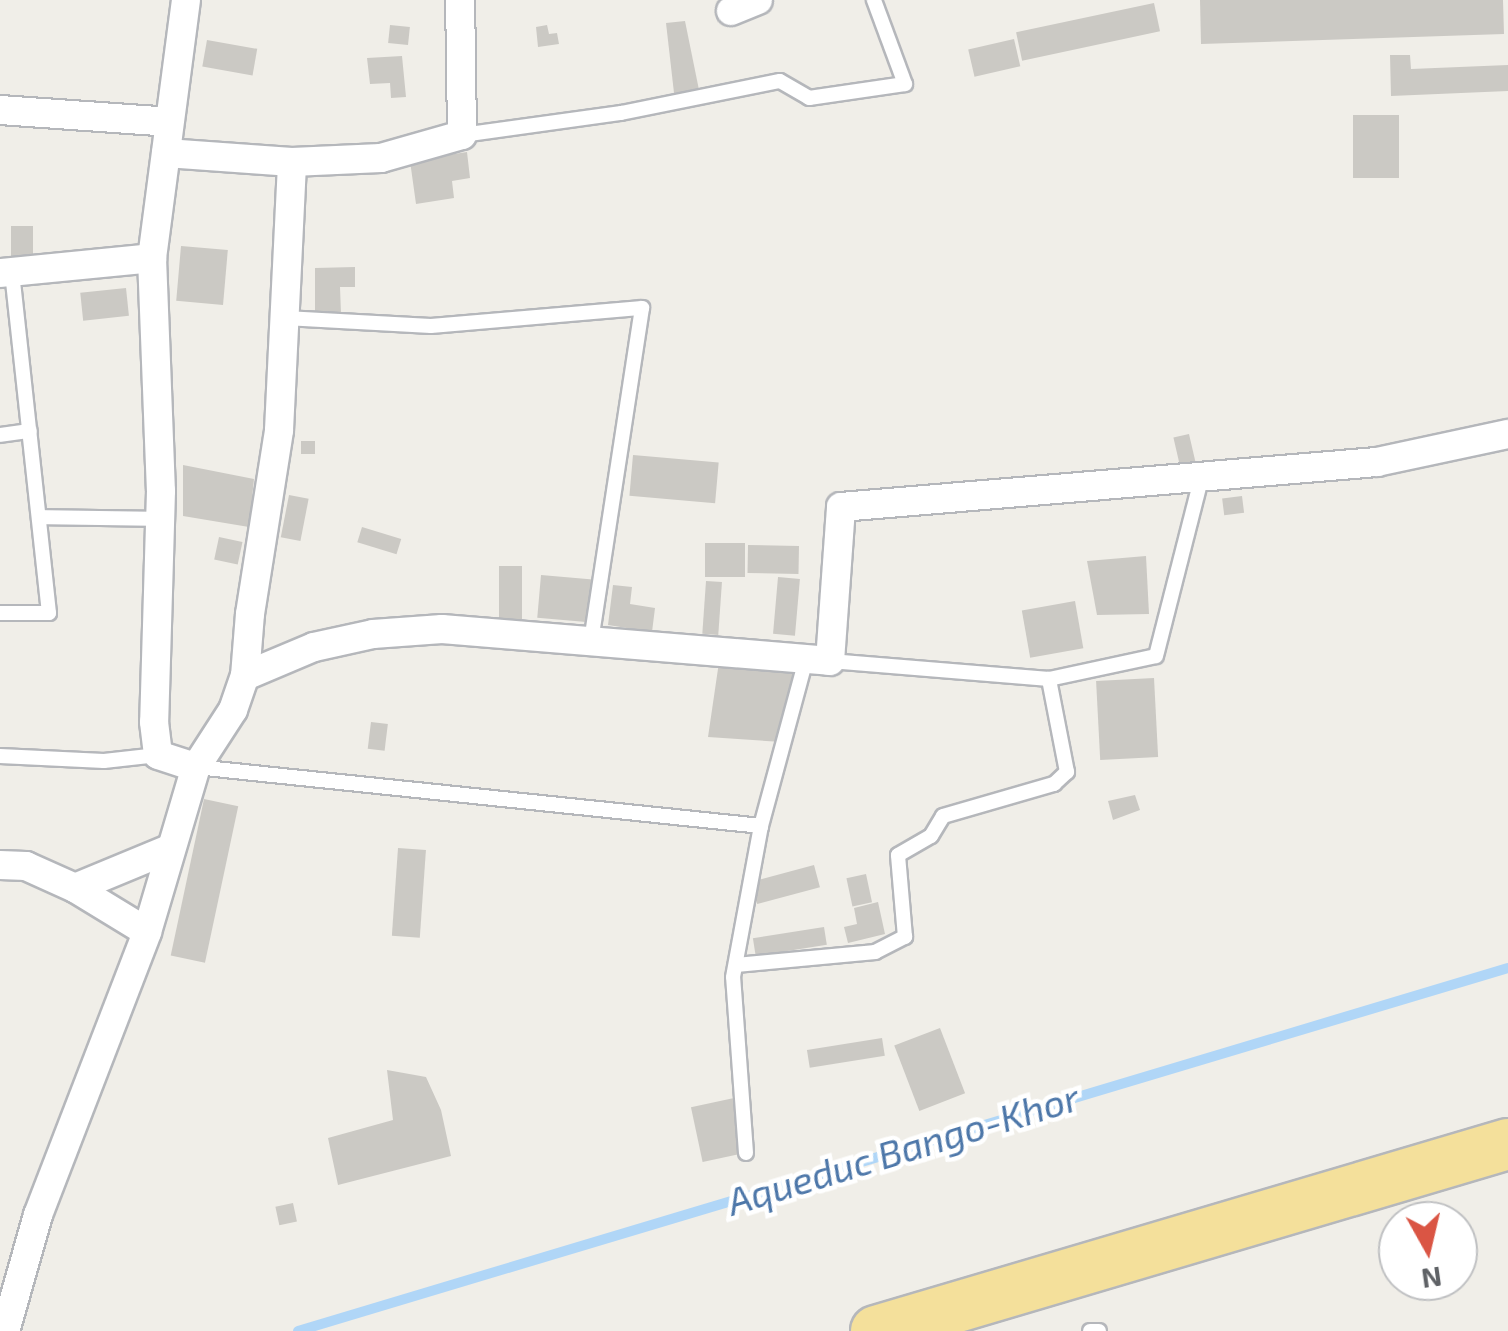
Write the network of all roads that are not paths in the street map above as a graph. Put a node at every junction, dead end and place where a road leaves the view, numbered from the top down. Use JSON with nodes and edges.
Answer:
{"nodes":[{"id":1,"x":186,"y":0,"type":"edge"},
{"id":2,"x":460,"y":0,"type":"edge"},
{"id":3,"x":758,"y":0,"type":"edge"},
{"id":4,"x":874,"y":0,"type":"edge"},
{"id":5,"x":731,"y":11,"type":"dead end"},
{"id":6,"x":0,"y":110,"type":"edge"},
{"id":7,"x":170,"y":122,"type":"junction"},
{"id":8,"x":462,"y":135,"type":"junction"},
{"id":9,"x":166,"y":153,"type":"junction"},
{"id":10,"x":292,"y":162,"type":"junction"},
{"id":11,"x":152,"y":258,"type":"junction"},
{"id":12,"x":6,"y":272,"type":"edge"},
{"id":13,"x":284,"y":318,"type":"junction"},
{"id":14,"x":30,"y":431,"type":"junction"},
{"id":15,"x":0,"y":434,"type":"edge"},
{"id":16,"x":1508,"y":434,"type":"edge"},
{"id":17,"x":1200,"y":480,"type":"junction"},
{"id":18,"x":39,"y":516,"type":"junction"},
{"id":19,"x":160,"y":520,"type":"junction"},
{"id":20,"x":0,"y":613,"type":"edge"},
{"id":21,"x":591,"y":642,"type":"junction"},
{"id":22,"x":818,"y":660,"type":"junction"},
{"id":23,"x":245,"y":676,"type":"junction"},
{"id":24,"x":1050,"y":679,"type":"junction"},
{"id":25,"x":158,"y":755,"type":"junction"},
{"id":26,"x":0,"y":756,"type":"edge"},
{"id":27,"x":196,"y":768,"type":"junction"},
{"id":28,"x":761,"y":826,"type":"junction"},
{"id":29,"x":169,"y":849,"type":"junction"},
{"id":30,"x":0,"y":865,"type":"edge"},
{"id":31,"x":75,"y":888,"type":"junction"},
{"id":32,"x":147,"y":932,"type":"junction"},
{"id":33,"x":736,"y":964,"type":"junction"},
{"id":34,"x":1508,"y":1144,"type":"edge"},
{"id":35,"x":746,"y":1153,"type":"dead end"},
{"id":36,"x":5,"y":1331,"type":"edge"},
{"id":37,"x":876,"y":1331,"type":"edge"},
{"id":38,"x":1090,"y":1331,"type":"edge"},
{"id":39,"x":1099,"y":1331,"type":"edge"}],
"edges":[{"from":1,"to":7,"type":"street"},
{"from":2,"to":8,"type":"street"},
{"from":3,"to":5,"type":"street"},
{"from":4,"to":8,"type":"lane"},
{"from":6,"to":7,"type":"street"},
{"from":7,"to":9,"type":"street"},
{"from":8,"to":10,"type":"street"},
{"from":9,"to":10,"type":"street"},
{"from":9,"to":11,"type":"street"},
{"from":10,"to":13,"type":"street"},
{"from":11,"to":12,"type":"street"},
{"from":11,"to":19,"type":"street"},
{"from":12,"to":14,"type":"lane"},
{"from":13,"to":21,"type":"lane"},
{"from":13,"to":23,"type":"street"},
{"from":14,"to":15,"type":"lane"},
{"from":14,"to":18,"type":"lane"},
{"from":16,"to":17,"type":"street"},
{"from":17,"to":22,"type":"street"},
{"from":17,"to":24,"type":"lane"},
{"from":18,"to":19,"type":"lane"},
{"from":18,"to":20,"type":"lane"},
{"from":19,"to":25,"type":"street"},
{"from":21,"to":22,"type":"street"},
{"from":21,"to":23,"type":"street"},
{"from":22,"to":24,"type":"lane"},
{"from":22,"to":28,"type":"lane"},
{"from":23,"to":27,"type":"street"},
{"from":24,"to":33,"type":"lane"},
{"from":25,"to":26,"type":"lane"},
{"from":25,"to":27,"type":"street"},
{"from":27,"to":28,"type":"lane"},
{"from":27,"to":29,"type":"street"},
{"from":28,"to":33,"type":"lane"},
{"from":29,"to":31,"type":"street"},
{"from":29,"to":32,"type":"street"},
{"from":30,"to":31,"type":"street"},
{"from":31,"to":32,"type":"street"},
{"from":32,"to":36,"type":"street"},
{"from":33,"to":35,"type":"lane"},
{"from":34,"to":37,"type":"highway"},
{"from":38,"to":39,"type":"lane"}]}
